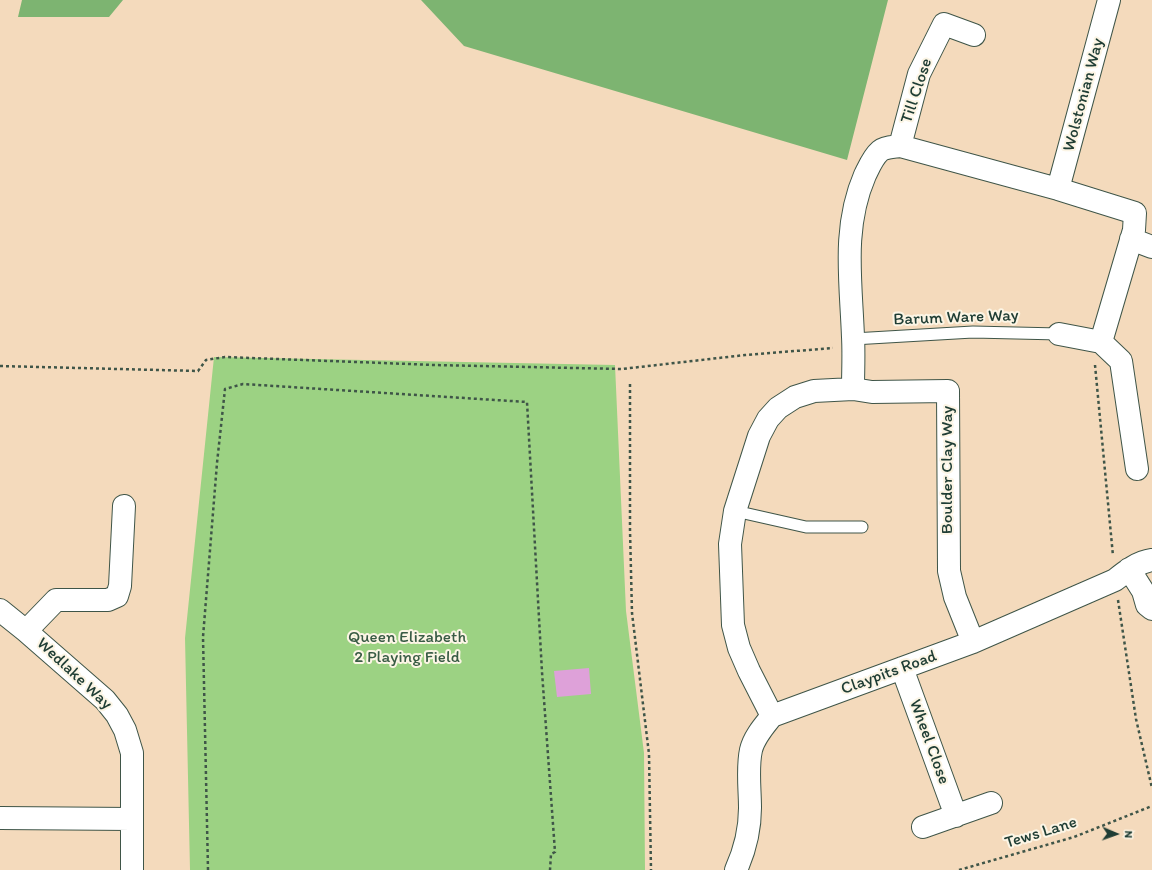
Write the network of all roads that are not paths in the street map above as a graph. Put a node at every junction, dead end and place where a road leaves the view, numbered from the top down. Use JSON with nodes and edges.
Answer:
{"nodes":[{"id":1,"x":1109,"y":0,"type":"edge"},
{"id":2,"x":974,"y":35,"type":"dead end"},
{"id":3,"x":900,"y":146,"type":"junction"},
{"id":4,"x":1058,"y":189,"type":"junction"},
{"id":5,"x":1131,"y":239,"type":"junction"},
{"id":6,"x":1152,"y":247,"type":"edge"},
{"id":7,"x":1060,"y":334,"type":"joint"},
{"id":8,"x":853,"y":339,"type":"junction"},
{"id":9,"x":1101,"y":342,"type":"junction"},
{"id":10,"x":853,"y":389,"type":"junction"},
{"id":11,"x":1137,"y":470,"type":"dead end"},
{"id":12,"x":124,"y":506,"type":"dead end"},
{"id":13,"x":735,"y":511,"type":"junction"},
{"id":14,"x":862,"y":527,"type":"dead end"},
{"id":15,"x":1152,"y":560,"type":"edge"},
{"id":16,"x":1129,"y":569,"type":"junction"},
{"id":17,"x":1152,"y":609,"type":"edge"},
{"id":18,"x":0,"y":610,"type":"edge"},
{"id":19,"x":26,"y":630,"type":"junction"},
{"id":20,"x":973,"y":642,"type":"junction"},
{"id":21,"x":902,"y":668,"type":"junction"},
{"id":22,"x":772,"y":716,"type":"junction"},
{"id":23,"x":991,"y":804,"type":"dead end"},
{"id":24,"x":956,"y":816,"type":"junction"},
{"id":25,"x":0,"y":818,"type":"edge"},
{"id":26,"x":132,"y":819,"type":"junction"},
{"id":27,"x":923,"y":827,"type":"dead end"},
{"id":28,"x":132,"y":870,"type":"edge"},
{"id":29,"x":736,"y":870,"type":"edge"}],
"edges":[{"from":1,"to":4,"type":"street","name":"Wolstonian Way"},
{"from":2,"to":3,"type":"street","name":"Till Close"},
{"from":3,"to":4,"type":"street"},
{"from":3,"to":8,"type":"street"},
{"from":4,"to":5,"type":"street"},
{"from":5,"to":6,"type":"street"},
{"from":5,"to":9,"type":"street"},
{"from":7,"to":8,"type":"lane","name":"Barum Ware Way"},
{"from":7,"to":9,"type":"street"},
{"from":8,"to":10,"type":"street"},
{"from":9,"to":11,"type":"street"},
{"from":10,"to":13,"type":"street"},
{"from":10,"to":20,"type":"street","name":"Boulder Clay Way"},
{"from":12,"to":19,"type":"street"},
{"from":13,"to":14,"type":"lane"},
{"from":13,"to":22,"type":"street"},
{"from":15,"to":16,"type":"street","name":"Claypits Road"},
{"from":16,"to":17,"type":"street"},
{"from":16,"to":20,"type":"street","name":"Claypits Road"},
{"from":18,"to":19,"type":"street","name":"Wedlake Way"},
{"from":19,"to":26,"type":"street","name":"Wedlake Way"},
{"from":20,"to":21,"type":"street","name":"Claypits Road"},
{"from":21,"to":22,"type":"street","name":"Claypits Road"},
{"from":21,"to":24,"type":"street","name":"Wheel Close"},
{"from":22,"to":29,"type":"street"},
{"from":23,"to":24,"type":"street"},
{"from":24,"to":27,"type":"street"},
{"from":25,"to":26,"type":"street"},
{"from":26,"to":28,"type":"street","name":"Wedlake Way"}]}
